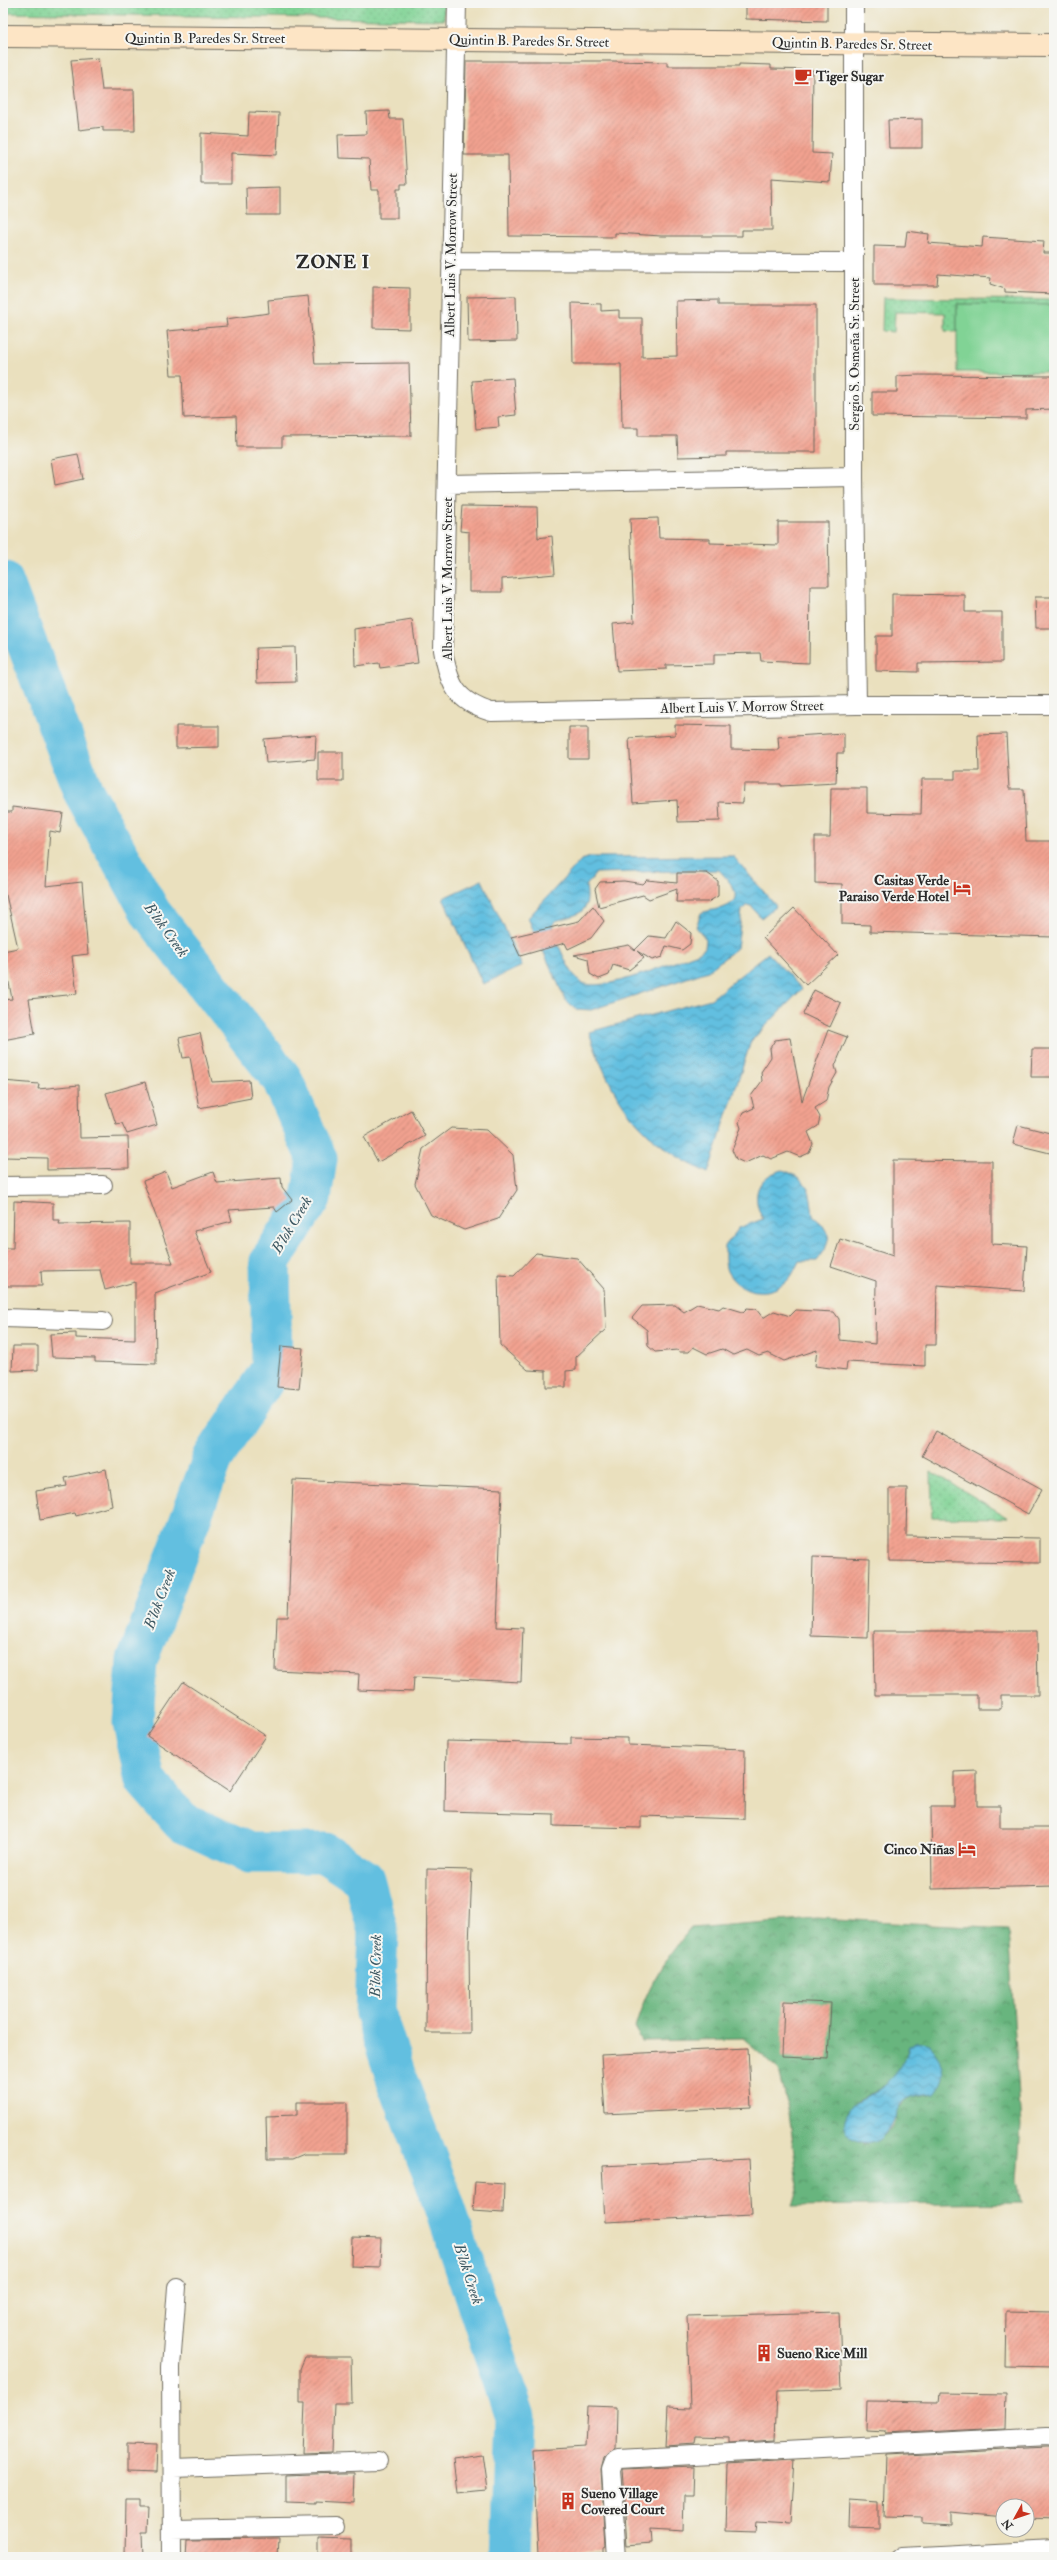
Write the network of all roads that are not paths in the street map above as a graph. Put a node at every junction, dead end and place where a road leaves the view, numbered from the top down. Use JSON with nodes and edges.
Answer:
{"nodes":[{"id":1,"x":457,"y":3,"type":"edge"},
{"id":2,"x":854,"y":3,"type":"edge"},
{"id":3,"x":3,"y":36,"type":"edge"},
{"id":4,"x":455,"y":40,"type":"junction"},
{"id":5,"x":854,"y":44,"type":"junction"},
{"id":6,"x":1054,"y":46,"type":"edge"},
{"id":7,"x":451,"y":261,"type":"junction"},
{"id":8,"x":854,"y":262,"type":"junction"},
{"id":9,"x":854,"y":477,"type":"junction"},
{"id":10,"x":447,"y":484,"type":"junction"},
{"id":11,"x":857,"y":705,"type":"junction"},
{"id":12,"x":1054,"y":705,"type":"edge"},
{"id":13,"x":103,"y":1185,"type":"dead end"},
{"id":14,"x":3,"y":1186,"type":"edge"},
{"id":15,"x":3,"y":1318,"type":"edge"},
{"id":16,"x":103,"y":1321,"type":"dead end"},
{"id":17,"x":177,"y":2287,"type":"dead end"},
{"id":18,"x":1054,"y":2437,"type":"edge"},
{"id":19,"x":378,"y":2461,"type":"dead end"},
{"id":20,"x":172,"y":2468,"type":"junction"},
{"id":21,"x":336,"y":2526,"type":"dead end"},
{"id":22,"x":172,"y":2529,"type":"junction"},
{"id":23,"x":1054,"y":2549,"type":"edge"},
{"id":24,"x":172,"y":2557,"type":"edge"},
{"id":25,"x":617,"y":2557,"type":"edge"},
{"id":26,"x":901,"y":2557,"type":"edge"}],
"edges":[{"from":1,"to":4,"type":"street","name":"Albert Luis V. Morrow Street"},
{"from":2,"to":5,"type":"street","name":"Sergio S. Osmeña Sr. Street"},
{"from":3,"to":4,"type":"main road","name":"Quintin B. Paredes Sr. Street"},
{"from":4,"to":5,"type":"main road","name":"Quintin B. Paredes Sr. Street"},
{"from":4,"to":7,"type":"street","name":"Albert Luis V. Morrow Street"},
{"from":5,"to":6,"type":"main road","name":"Quintin B. Paredes Sr. Street"},
{"from":5,"to":8,"type":"street","name":"Sergio S. Osmeña Sr. Street"},
{"from":7,"to":8,"type":"street"},
{"from":7,"to":10,"type":"street","name":"Albert Luis V. Morrow Street"},
{"from":8,"to":9,"type":"street","name":"Sergio S. Osmeña Sr. Street"},
{"from":9,"to":10,"type":"street"},
{"from":9,"to":11,"type":"street","name":"Sergio S. Osmeña Sr. Street"},
{"from":10,"to":11,"type":"street","name":"Albert Luis V. Morrow Street"},
{"from":11,"to":12,"type":"street","name":"Albert Luis V. Morrow Street"},
{"from":13,"to":14,"type":"street"},
{"from":15,"to":16,"type":"street"},
{"from":17,"to":20,"type":"street"},
{"from":18,"to":25,"type":"street"},
{"from":19,"to":20,"type":"street"},
{"from":20,"to":22,"type":"street"},
{"from":21,"to":22,"type":"street"},
{"from":22,"to":24,"type":"street"},
{"from":23,"to":26,"type":"street"}]}
